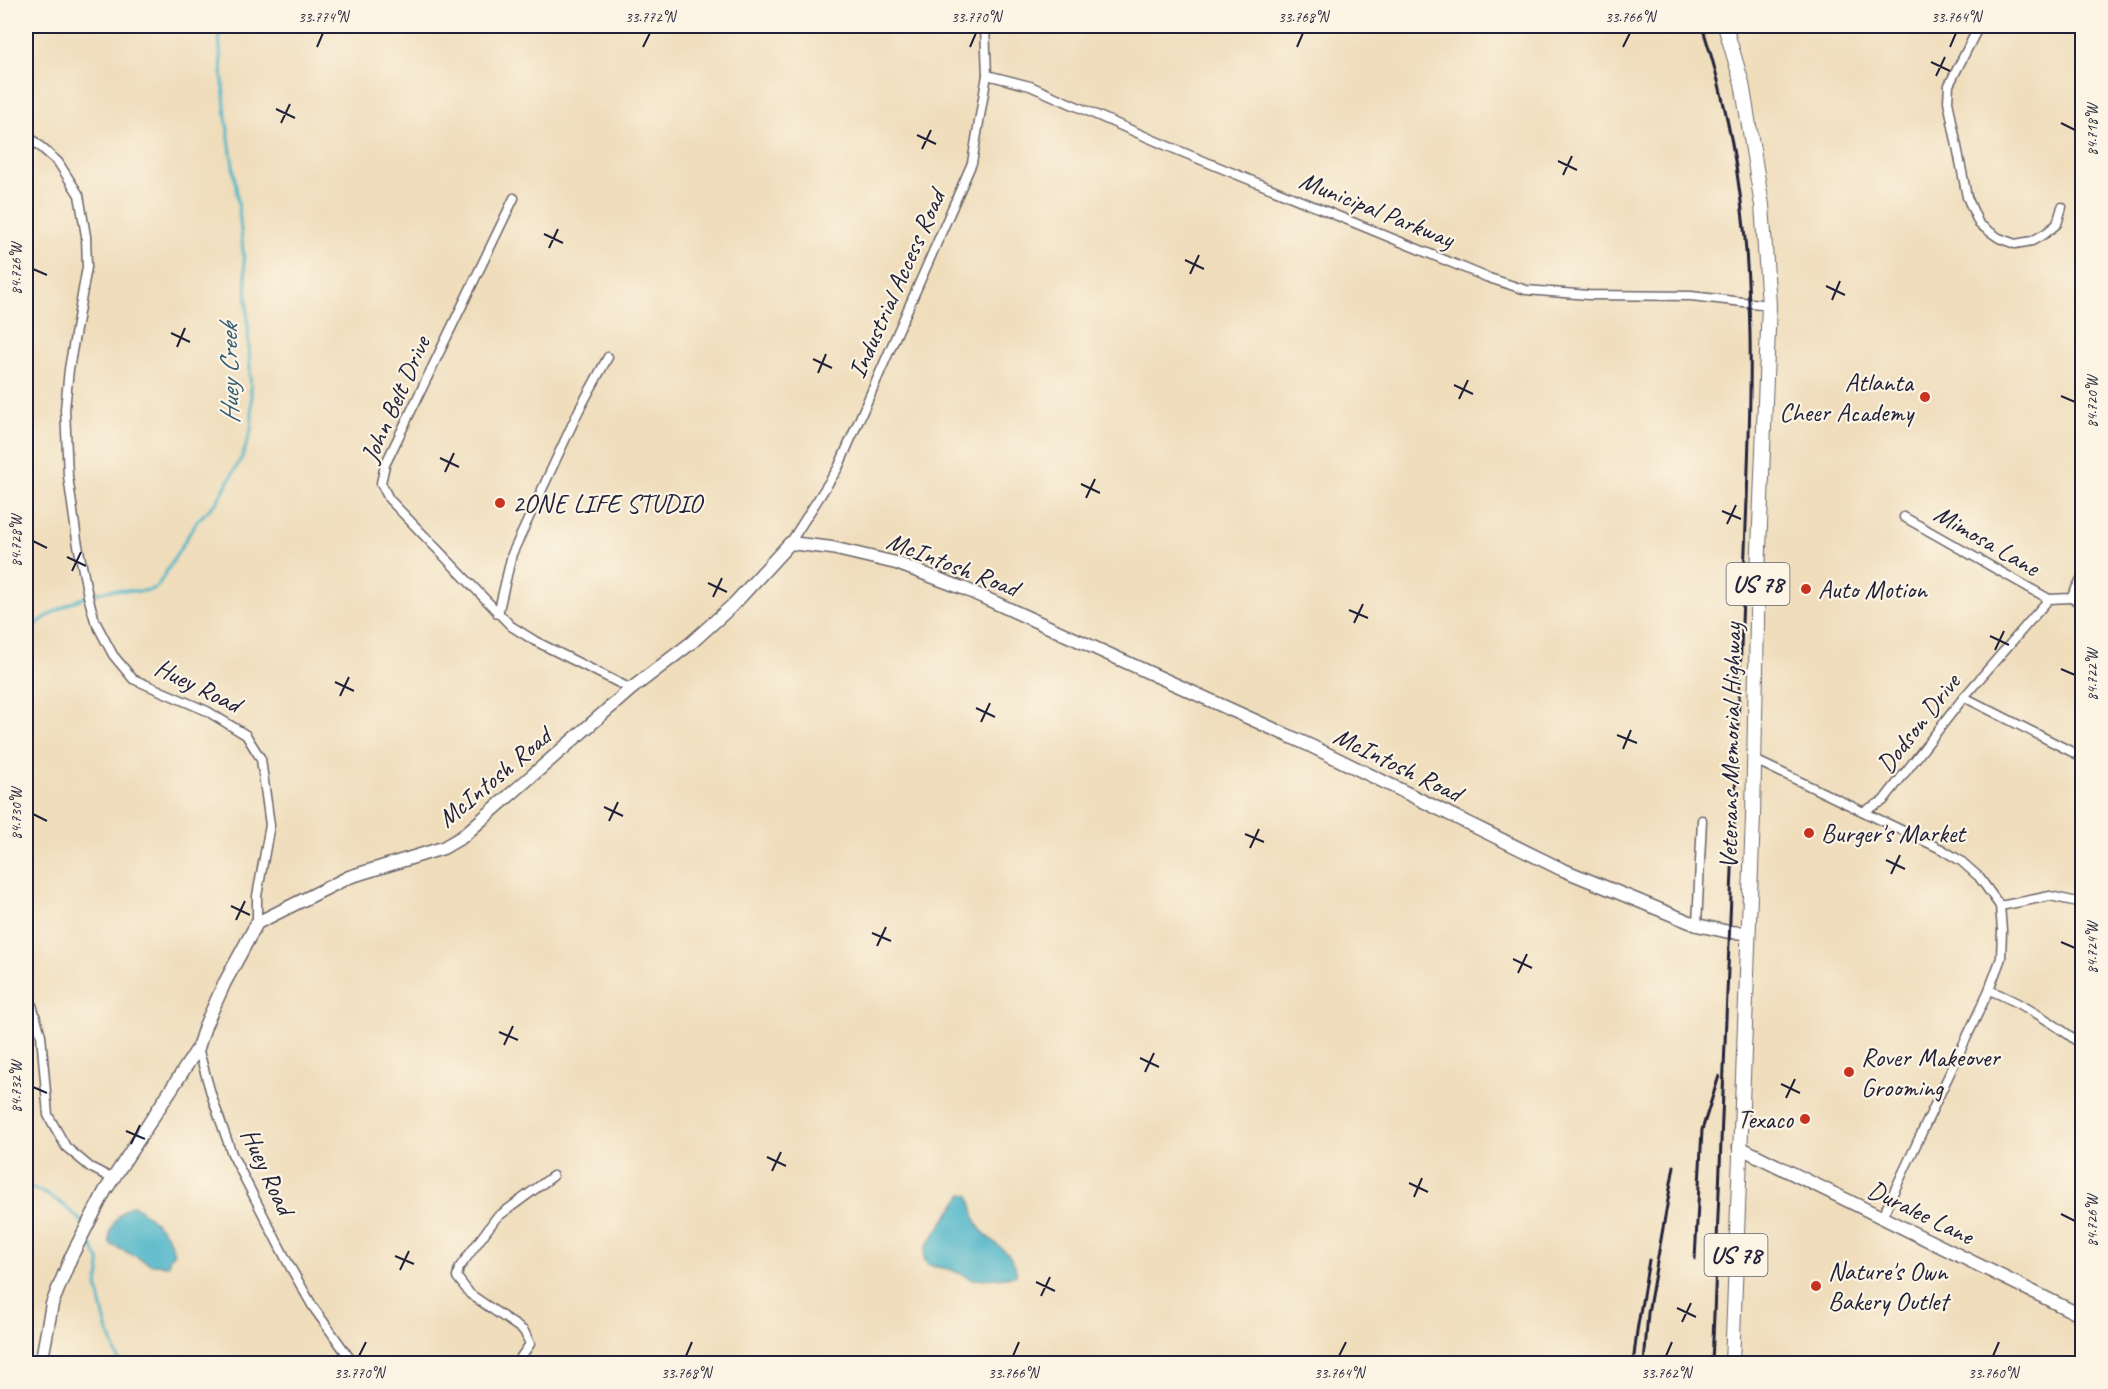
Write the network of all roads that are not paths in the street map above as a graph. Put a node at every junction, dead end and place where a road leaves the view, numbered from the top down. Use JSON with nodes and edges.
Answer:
{"nodes":[{"id":1,"x":985,"y":26,"type":"edge"},
{"id":2,"x":1725,"y":26,"type":"edge"},
{"id":3,"x":1979,"y":26,"type":"edge"},
{"id":4,"x":987,"y":75,"type":"junction"},
{"id":5,"x":26,"y":134,"type":"edge"},
{"id":6,"x":514,"y":198,"type":"dead end"},
{"id":7,"x":2062,"y":207,"type":"dead end"},
{"id":8,"x":1769,"y":305,"type":"junction"},
{"id":9,"x":608,"y":357,"type":"dead end"},
{"id":10,"x":1904,"y":517,"type":"dead end"},
{"id":11,"x":790,"y":543,"type":"junction"},
{"id":12,"x":2082,"y":577,"type":"edge"},
{"id":13,"x":2071,"y":598,"type":"junction"},
{"id":14,"x":2049,"y":599,"type":"junction"},
{"id":15,"x":2082,"y":604,"type":"edge"},
{"id":16,"x":498,"y":614,"type":"junction"},
{"id":17,"x":631,"y":689,"type":"junction"},
{"id":18,"x":1964,"y":698,"type":"junction"},
{"id":19,"x":2082,"y":757,"type":"edge"},
{"id":20,"x":1755,"y":760,"type":"junction"},
{"id":21,"x":1864,"y":811,"type":"junction"},
{"id":22,"x":1702,"y":820,"type":"dead end"},
{"id":23,"x":2082,"y":903,"type":"edge"},
{"id":24,"x":2000,"y":906,"type":"junction"},
{"id":25,"x":257,"y":923,"type":"junction"},
{"id":26,"x":1697,"y":925,"type":"junction"},
{"id":27,"x":1749,"y":933,"type":"junction"},
{"id":28,"x":26,"y":986,"type":"edge"},
{"id":29,"x":1989,"y":990,"type":"junction"},
{"id":30,"x":2082,"y":1045,"type":"edge"},
{"id":31,"x":198,"y":1048,"type":"junction"},
{"id":32,"x":1739,"y":1147,"type":"junction"},
{"id":33,"x":553,"y":1176,"type":"dead end"},
{"id":34,"x":113,"y":1179,"type":"junction"},
{"id":35,"x":1882,"y":1217,"type":"junction"},
{"id":36,"x":2082,"y":1316,"type":"edge"},
{"id":37,"x":41,"y":1364,"type":"edge"},
{"id":38,"x":354,"y":1364,"type":"edge"},
{"id":39,"x":516,"y":1364,"type":"edge"},
{"id":40,"x":1732,"y":1364,"type":"edge"}],
"edges":[{"from":1,"to":4,"type":"street","name":"Industrial Access Road"},
{"from":2,"to":8,"type":"main road","name":"Veterans Memorial Highway","number":"US 78"},
{"from":3,"to":7,"type":"street"},
{"from":4,"to":8,"type":"street","name":"Municipal Parkway"},
{"from":4,"to":11,"type":"street","name":"Industrial Access Road"},
{"from":5,"to":25,"type":"street","name":"Huey Road"},
{"from":6,"to":16,"type":"street","name":"John Belt Drive"},
{"from":8,"to":20,"type":"main road","name":"Veterans Memorial Highway","number":"US 78"},
{"from":9,"to":16,"type":"street"},
{"from":10,"to":14,"type":"street","name":"Mimosa Lane"},
{"from":11,"to":17,"type":"street","name":"McIntosh Road"},
{"from":11,"to":26,"type":"street","name":"McIntosh Road"},
{"from":12,"to":13,"type":"street"},
{"from":13,"to":14,"type":"street"},
{"from":13,"to":15,"type":"street"},
{"from":14,"to":18,"type":"street","name":"Dodson Drive"},
{"from":16,"to":17,"type":"street","name":"John Belt Drive"},
{"from":17,"to":25,"type":"street","name":"McIntosh Road"},
{"from":18,"to":19,"type":"street"},
{"from":18,"to":21,"type":"street","name":"Dodson Drive"},
{"from":20,"to":21,"type":"street"},
{"from":20,"to":27,"type":"main road","name":"Veterans Memorial Highway","number":"US 78"},
{"from":21,"to":24,"type":"street"},
{"from":22,"to":26,"type":"street"},
{"from":23,"to":24,"type":"street"},
{"from":24,"to":29,"type":"street"},
{"from":25,"to":31,"type":"street","name":"Huey Road"},
{"from":26,"to":27,"type":"street","name":"McIntosh Road"},
{"from":27,"to":32,"type":"main road","name":"Veterans Memorial Highway","number":"US 78"},
{"from":28,"to":34,"type":"street"},
{"from":29,"to":30,"type":"street"},
{"from":29,"to":35,"type":"street"},
{"from":31,"to":34,"type":"street"},
{"from":31,"to":38,"type":"street","name":"Huey Road"},
{"from":32,"to":35,"type":"street","name":"Duralee Lane"},
{"from":32,"to":40,"type":"main road","name":"Veterans Memorial Highway","number":"US 78"},
{"from":33,"to":39,"type":"street"},
{"from":34,"to":37,"type":"street"},
{"from":35,"to":36,"type":"street","name":"Duralee Lane"}]}
